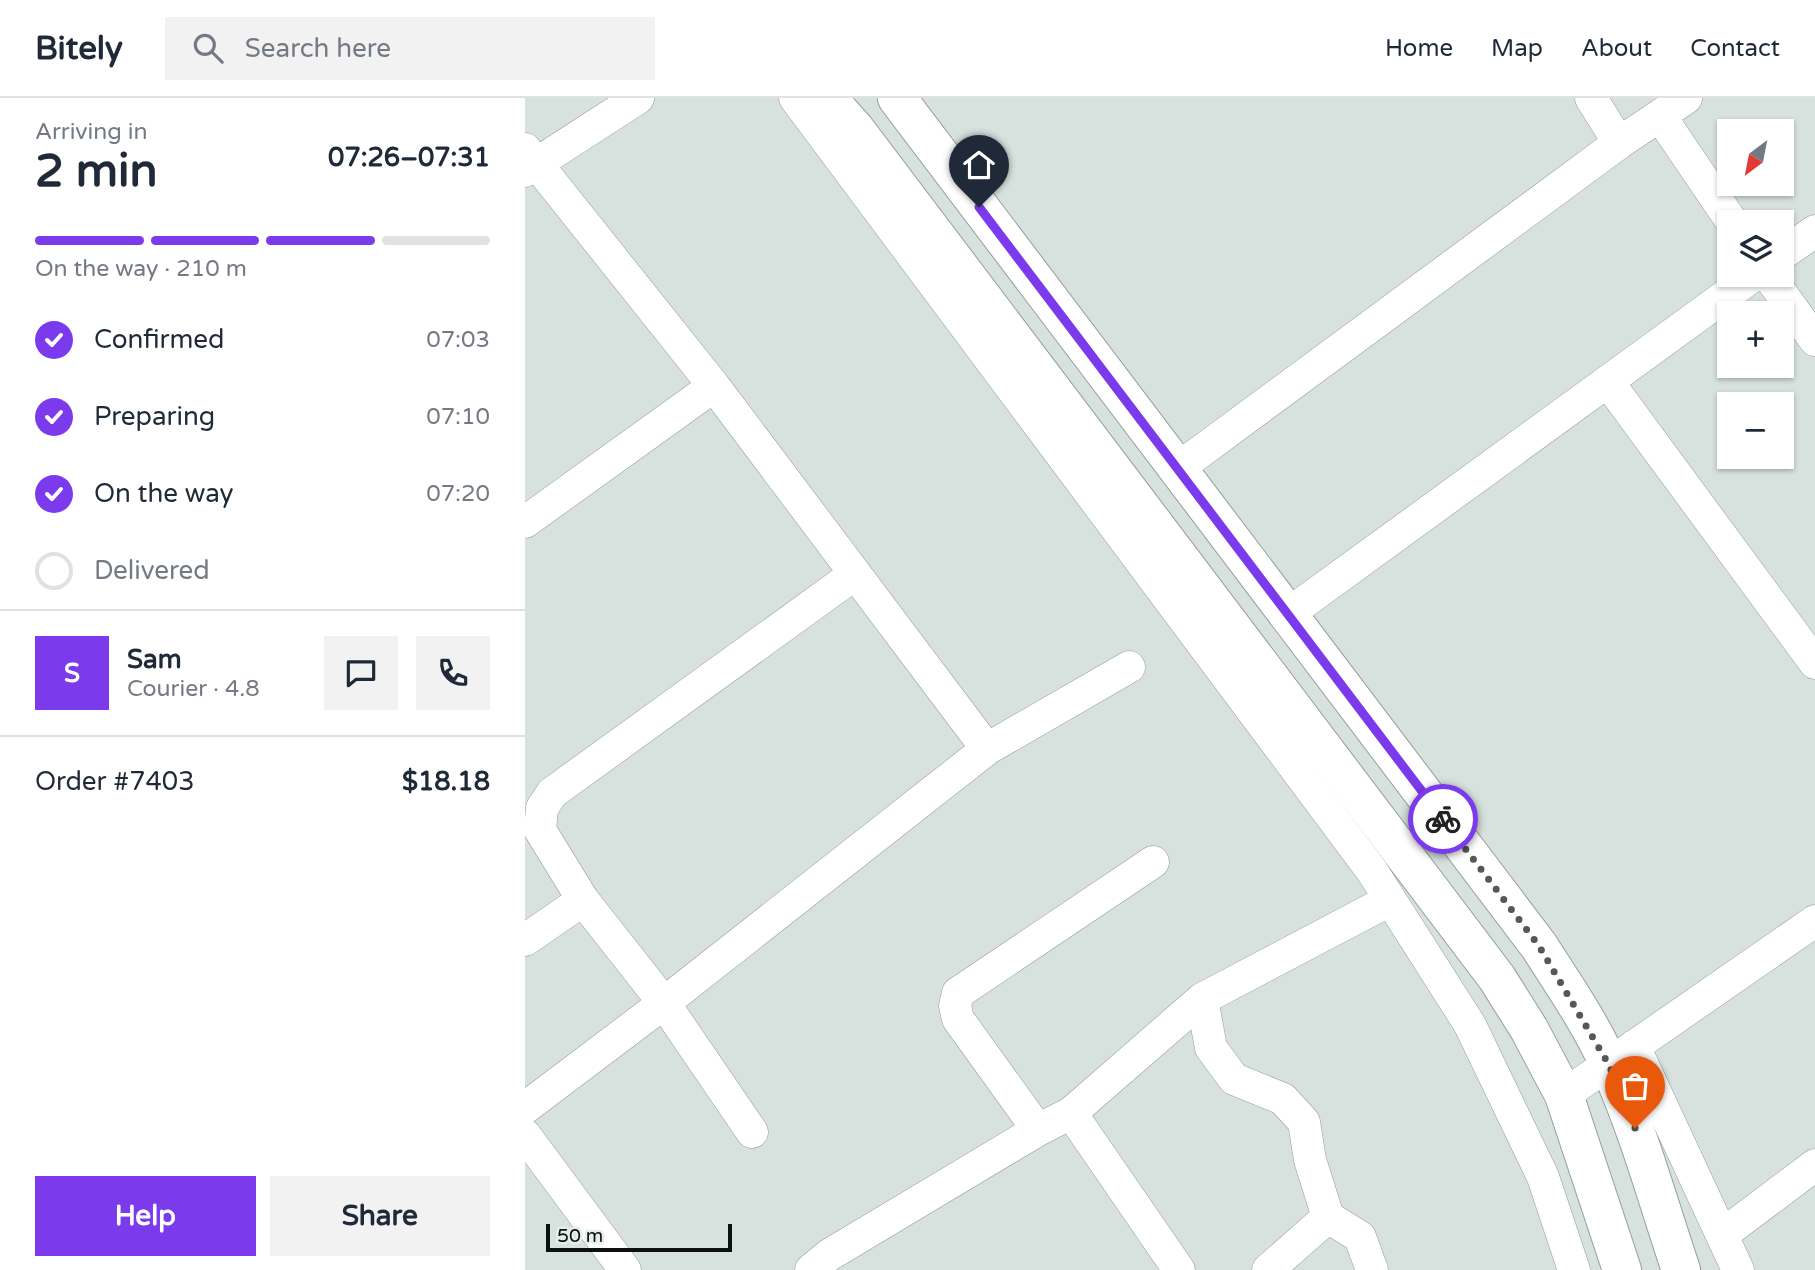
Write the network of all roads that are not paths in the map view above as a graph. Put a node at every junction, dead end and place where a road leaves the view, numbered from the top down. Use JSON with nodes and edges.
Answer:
{"nodes":[{"id":1,"x":638,"y":98,"type":"edge"},
{"id":2,"x":796,"y":98,"type":"edge"},
{"id":3,"x":827,"y":98,"type":"edge"},
{"id":4,"x":897,"y":98,"type":"edge"},
{"id":5,"x":1591,"y":98,"type":"edge"},
{"id":6,"x":1686,"y":98,"type":"edge"},
{"id":7,"x":1660,"y":116,"type":"junction"},
{"id":8,"x":1619,"y":143,"type":"junction"},
{"id":9,"x":529,"y":161,"type":"edge"},
{"id":10,"x":1724,"y":210,"type":"edge"},
{"id":11,"x":1815,"y":231,"type":"edge"},
{"id":12,"x":1794,"y":246,"type":"edge"},
{"id":13,"x":1738,"y":287,"type":"edge"},
{"id":14,"x":1777,"y":287,"type":"edge"},
{"id":15,"x":1815,"y":340,"type":"edge"},
{"id":16,"x":1608,"y":382,"type":"junction"},
{"id":17,"x":714,"y":386,"type":"junction"},
{"id":18,"x":1177,"y":468,"type":"junction"},
{"id":19,"x":525,"y":522,"type":"edge"},
{"id":20,"x":855,"y":574,"type":"junction"},
{"id":21,"x":1288,"y":614,"type":"junction"},
{"id":22,"x":1815,"y":663,"type":"edge"},
{"id":23,"x":1129,"y":667,"type":"dead end"},
{"id":24,"x":987,"y":749,"type":"junction"},
{"id":25,"x":1153,"y":862,"type":"dead end"},
{"id":26,"x":583,"y":900,"type":"junction"},
{"id":27,"x":1390,"y":900,"type":"junction"},
{"id":28,"x":1815,"y":921,"type":"edge"},
{"id":29,"x":525,"y":940,"type":"edge"},
{"id":30,"x":1202,"y":999,"type":"junction"},
{"id":31,"x":664,"y":1003,"type":"junction"},
{"id":32,"x":1621,"y":1055,"type":"junction"},
{"id":33,"x":1564,"y":1095,"type":"junction"},
{"id":34,"x":525,"y":1108,"type":"edge"},
{"id":35,"x":1071,"y":1113,"type":"junction"},
{"id":36,"x":1038,"y":1130,"type":"junction"},
{"id":37,"x":752,"y":1132,"type":"dead end"},
{"id":38,"x":525,"y":1135,"type":"edge"},
{"id":39,"x":1815,"y":1165,"type":"edge"},
{"id":40,"x":1328,"y":1217,"type":"junction"},
{"id":41,"x":1722,"y":1235,"type":"junction"},
{"id":42,"x":625,"y":1270,"type":"edge"},
{"id":43,"x":811,"y":1270,"type":"edge"},
{"id":44,"x":1179,"y":1270,"type":"edge"},
{"id":45,"x":1268,"y":1270,"type":"edge"},
{"id":46,"x":1373,"y":1270,"type":"edge"},
{"id":47,"x":1574,"y":1270,"type":"edge"},
{"id":48,"x":1622,"y":1270,"type":"edge"},
{"id":49,"x":1681,"y":1270,"type":"edge"},
{"id":50,"x":1738,"y":1270,"type":"edge"}],
"edges":[{"from":1,"to":9,"type":"street"},
{"from":2,"to":27,"type":"street"},
{"from":3,"to":33,"type":"main road"},
{"from":4,"to":18,"type":"main road"},
{"from":5,"to":8,"type":"street"},
{"from":6,"to":7,"type":"street"},
{"from":7,"to":8,"type":"street"},
{"from":7,"to":10,"type":"street"},
{"from":8,"to":18,"type":"street"},
{"from":9,"to":17,"type":"street"},
{"from":11,"to":12,"type":"street"},
{"from":13,"to":16,"type":"street"},
{"from":14,"to":15,"type":"street"},
{"from":16,"to":21,"type":"street"},
{"from":16,"to":22,"type":"street"},
{"from":17,"to":19,"type":"street"},
{"from":17,"to":20,"type":"street"},
{"from":18,"to":21,"type":"main road"},
{"from":20,"to":24,"type":"street"},
{"from":20,"to":26,"type":"street"},
{"from":21,"to":32,"type":"main road"},
{"from":23,"to":24,"type":"street"},
{"from":24,"to":31,"type":"street"},
{"from":25,"to":36,"type":"street"},
{"from":26,"to":29,"type":"street"},
{"from":26,"to":31,"type":"street"},
{"from":27,"to":30,"type":"street"},
{"from":27,"to":47,"type":"street"},
{"from":28,"to":32,"type":"street"},
{"from":30,"to":35,"type":"street"},
{"from":30,"to":40,"type":"street"},
{"from":31,"to":34,"type":"street"},
{"from":31,"to":37,"type":"street"},
{"from":32,"to":33,"type":"street"},
{"from":32,"to":41,"type":"street"},
{"from":32,"to":49,"type":"main road"},
{"from":33,"to":48,"type":"main road"},
{"from":35,"to":36,"type":"street"},
{"from":35,"to":44,"type":"street"},
{"from":36,"to":43,"type":"street"},
{"from":38,"to":42,"type":"street"},
{"from":39,"to":41,"type":"street"},
{"from":40,"to":45,"type":"street"},
{"from":40,"to":46,"type":"street"},
{"from":41,"to":50,"type":"street"}]}
